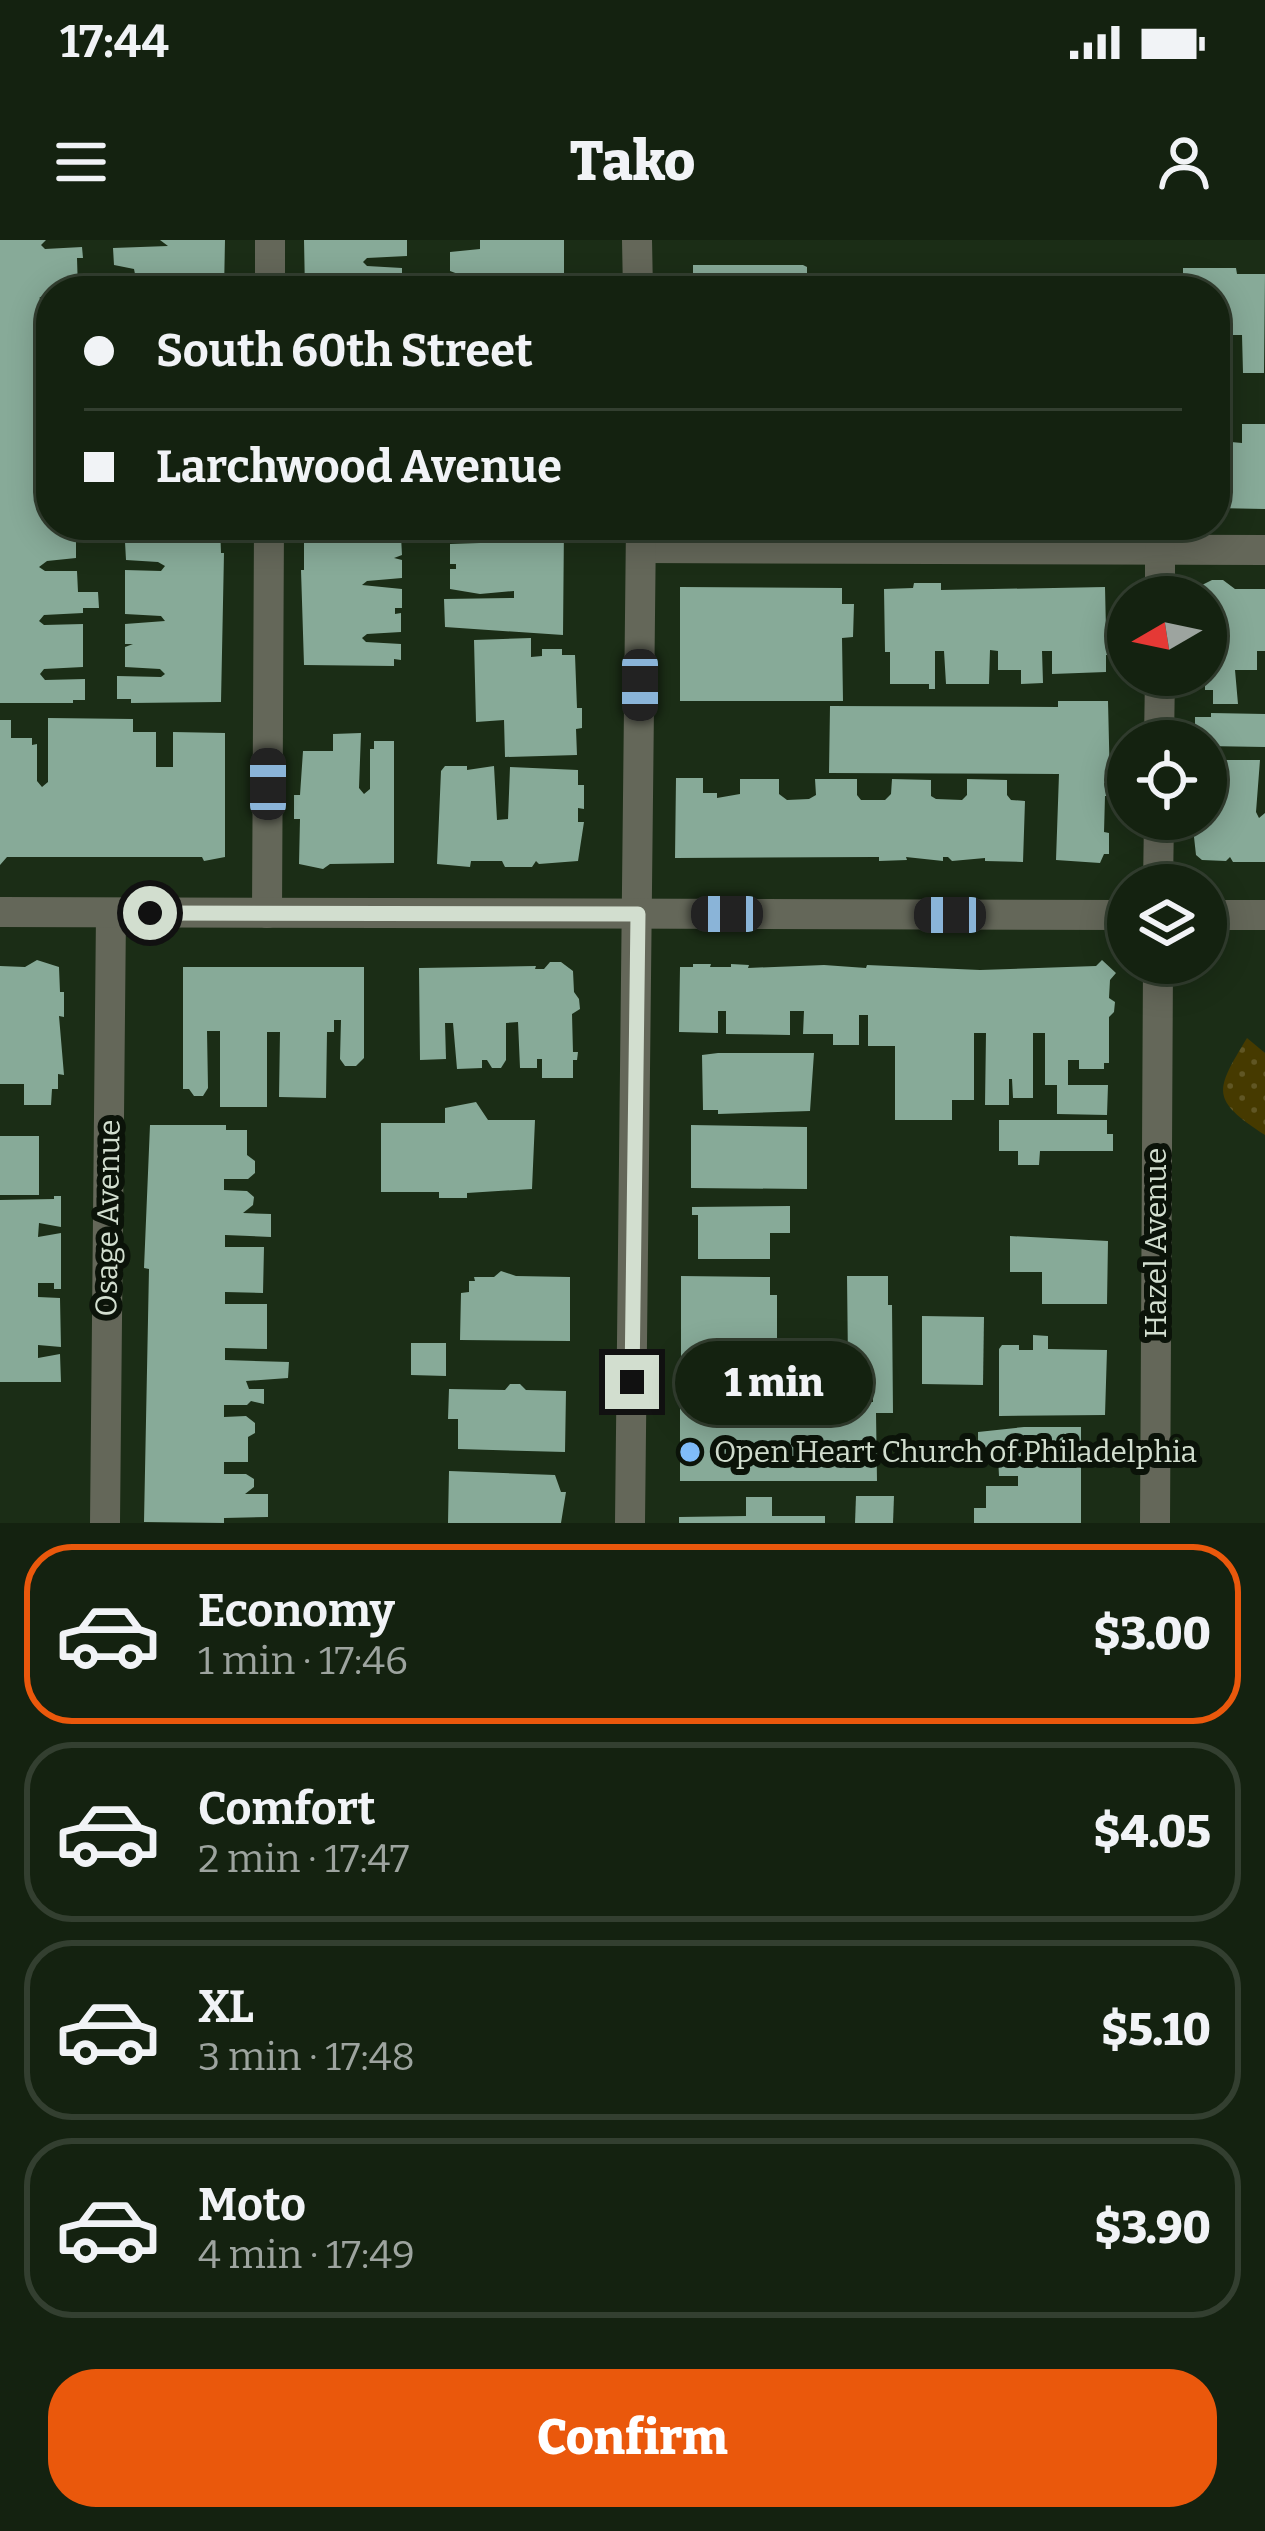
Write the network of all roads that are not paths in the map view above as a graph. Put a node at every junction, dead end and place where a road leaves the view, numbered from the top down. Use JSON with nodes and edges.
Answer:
{"nodes":[{"id":1,"x":270,"y":240,"type":"edge"},
{"id":2,"x":637,"y":240,"type":"edge"},
{"id":3,"x":270,"y":276,"type":"edge"},
{"id":4,"x":638,"y":276,"type":"edge"},
{"id":5,"x":269,"y":540,"type":"edge"},
{"id":6,"x":641,"y":540,"type":"edge"},
{"id":7,"x":789,"y":540,"type":"edge"},
{"id":8,"x":1160,"y":550,"type":"junction"},
{"id":9,"x":1265,"y":550,"type":"edge"},
{"id":10,"x":1160,"y":576,"type":"edge"},
{"id":11,"x":0,"y":912,"type":"edge"},
{"id":12,"x":110,"y":913,"type":"junction"},
{"id":13,"x":267,"y":913,"type":"junction"},
{"id":14,"x":638,"y":914,"type":"junction"},
{"id":15,"x":1107,"y":915,"type":"edge"},
{"id":16,"x":1227,"y":915,"type":"edge"},
{"id":17,"x":1265,"y":915,"type":"edge"},
{"id":18,"x":1158,"y":984,"type":"edge"},
{"id":19,"x":105,"y":1523,"type":"edge"},
{"id":20,"x":630,"y":1523,"type":"edge"},
{"id":21,"x":1155,"y":1523,"type":"edge"}],
"edges":[{"from":1,"to":3,"type":"street"},
{"from":2,"to":4,"type":"street"},
{"from":5,"to":13,"type":"street"},
{"from":6,"to":14,"type":"street"},
{"from":7,"to":8,"type":"street"},
{"from":8,"to":9,"type":"street"},
{"from":8,"to":10,"type":"street"},
{"from":11,"to":12,"type":"street"},
{"from":12,"to":13,"type":"street"},
{"from":12,"to":19,"type":"street","name":"Osage Avenue"},
{"from":13,"to":14,"type":"street"},
{"from":14,"to":15,"type":"street"},
{"from":14,"to":20,"type":"street"},
{"from":16,"to":17,"type":"street"},
{"from":18,"to":21,"type":"street","name":"Hazel Avenue"}]}
